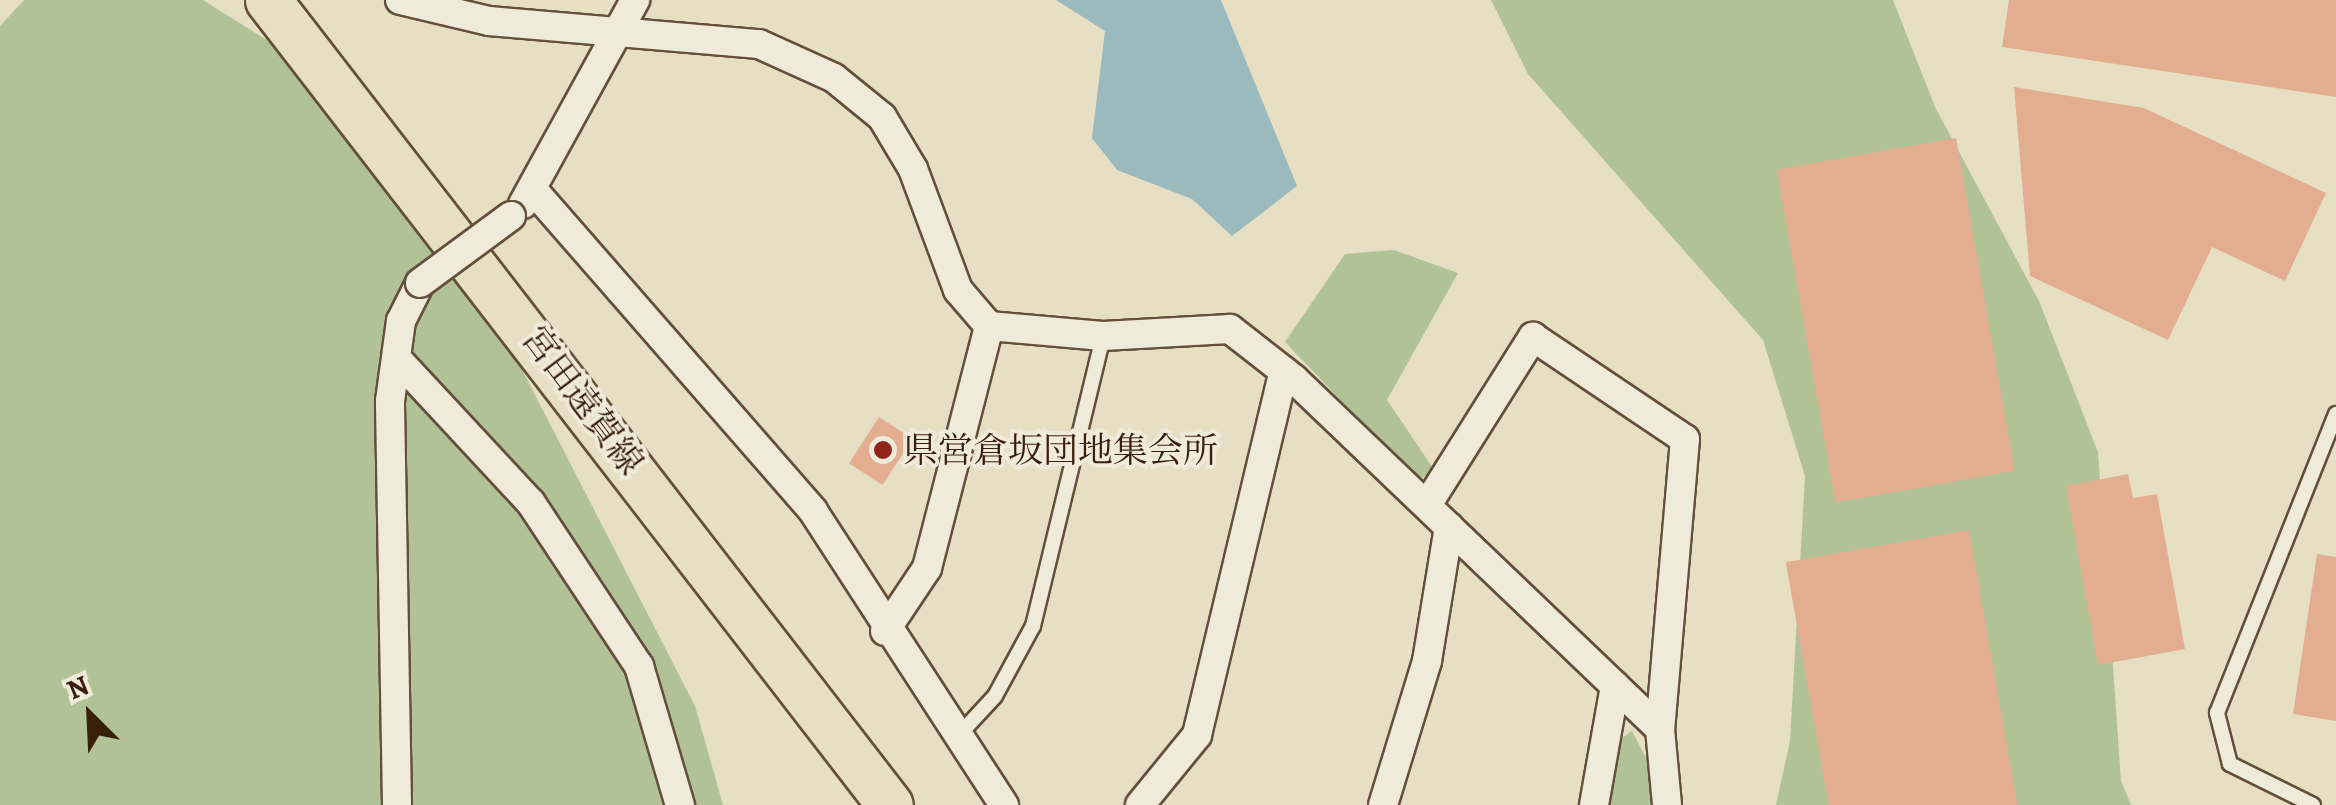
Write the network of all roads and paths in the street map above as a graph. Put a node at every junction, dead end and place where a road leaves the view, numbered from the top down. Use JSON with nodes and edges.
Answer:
{"nodes":[{"id":1,"x":268,"y":0,"type":"edge"},
{"id":2,"x":400,"y":0,"type":"edge"},
{"id":3,"x":635,"y":0,"type":"edge"},
{"id":4,"x":622,"y":36,"type":"junction"},
{"id":5,"x":535,"y":192,"type":"junction"},
{"id":6,"x":988,"y":326,"type":"junction"},
{"id":7,"x":1102,"y":336,"type":"junction"},
{"id":8,"x":401,"y":364,"type":"junction"},
{"id":9,"x":1284,"y":371,"type":"junction"},
{"id":10,"x":2336,"y":414,"type":"edge"},
{"id":11,"x":1427,"y":505,"type":"junction"},
{"id":12,"x":1449,"y":527,"type":"junction"},
{"id":13,"x":885,"y":632,"type":"junction"},
{"id":14,"x":1614,"y":686,"type":"junction"},
{"id":15,"x":1660,"y":729,"type":"junction"},
{"id":16,"x":958,"y":736,"type":"junction"},
{"id":17,"x":398,"y":805,"type":"edge"},
{"id":18,"x":680,"y":805,"type":"edge"},
{"id":19,"x":890,"y":805,"type":"edge"},
{"id":20,"x":1004,"y":805,"type":"edge"},
{"id":21,"x":1140,"y":805,"type":"edge"},
{"id":22,"x":1383,"y":805,"type":"edge"},
{"id":23,"x":1594,"y":805,"type":"edge"},
{"id":24,"x":1667,"y":805,"type":"edge"},
{"id":25,"x":2313,"y":805,"type":"edge"}],
"edges":[{"from":1,"to":19,"type":"main road","name":"宮田遠賀線"},
{"from":2,"to":4,"type":"street"},
{"from":3,"to":4,"type":"street"},
{"from":4,"to":5,"type":"street"},
{"from":4,"to":6,"type":"street"},
{"from":5,"to":8,"type":"street","bridge":true},
{"from":5,"to":13,"type":"street"},
{"from":6,"to":7,"type":"street"},
{"from":6,"to":13,"type":"street"},
{"from":7,"to":9,"type":"street"},
{"from":7,"to":16,"type":"lane"},
{"from":8,"to":17,"type":"street"},
{"from":8,"to":18,"type":"street"},
{"from":9,"to":11,"type":"street"},
{"from":9,"to":21,"type":"street"},
{"from":10,"to":25,"type":"lane"},
{"from":11,"to":12,"type":"street"},
{"from":11,"to":15,"type":"street"},
{"from":12,"to":14,"type":"street"},
{"from":12,"to":22,"type":"street"},
{"from":13,"to":16,"type":"street"},
{"from":14,"to":15,"type":"street"},
{"from":14,"to":23,"type":"street"},
{"from":15,"to":24,"type":"street"},
{"from":16,"to":20,"type":"street"}]}
